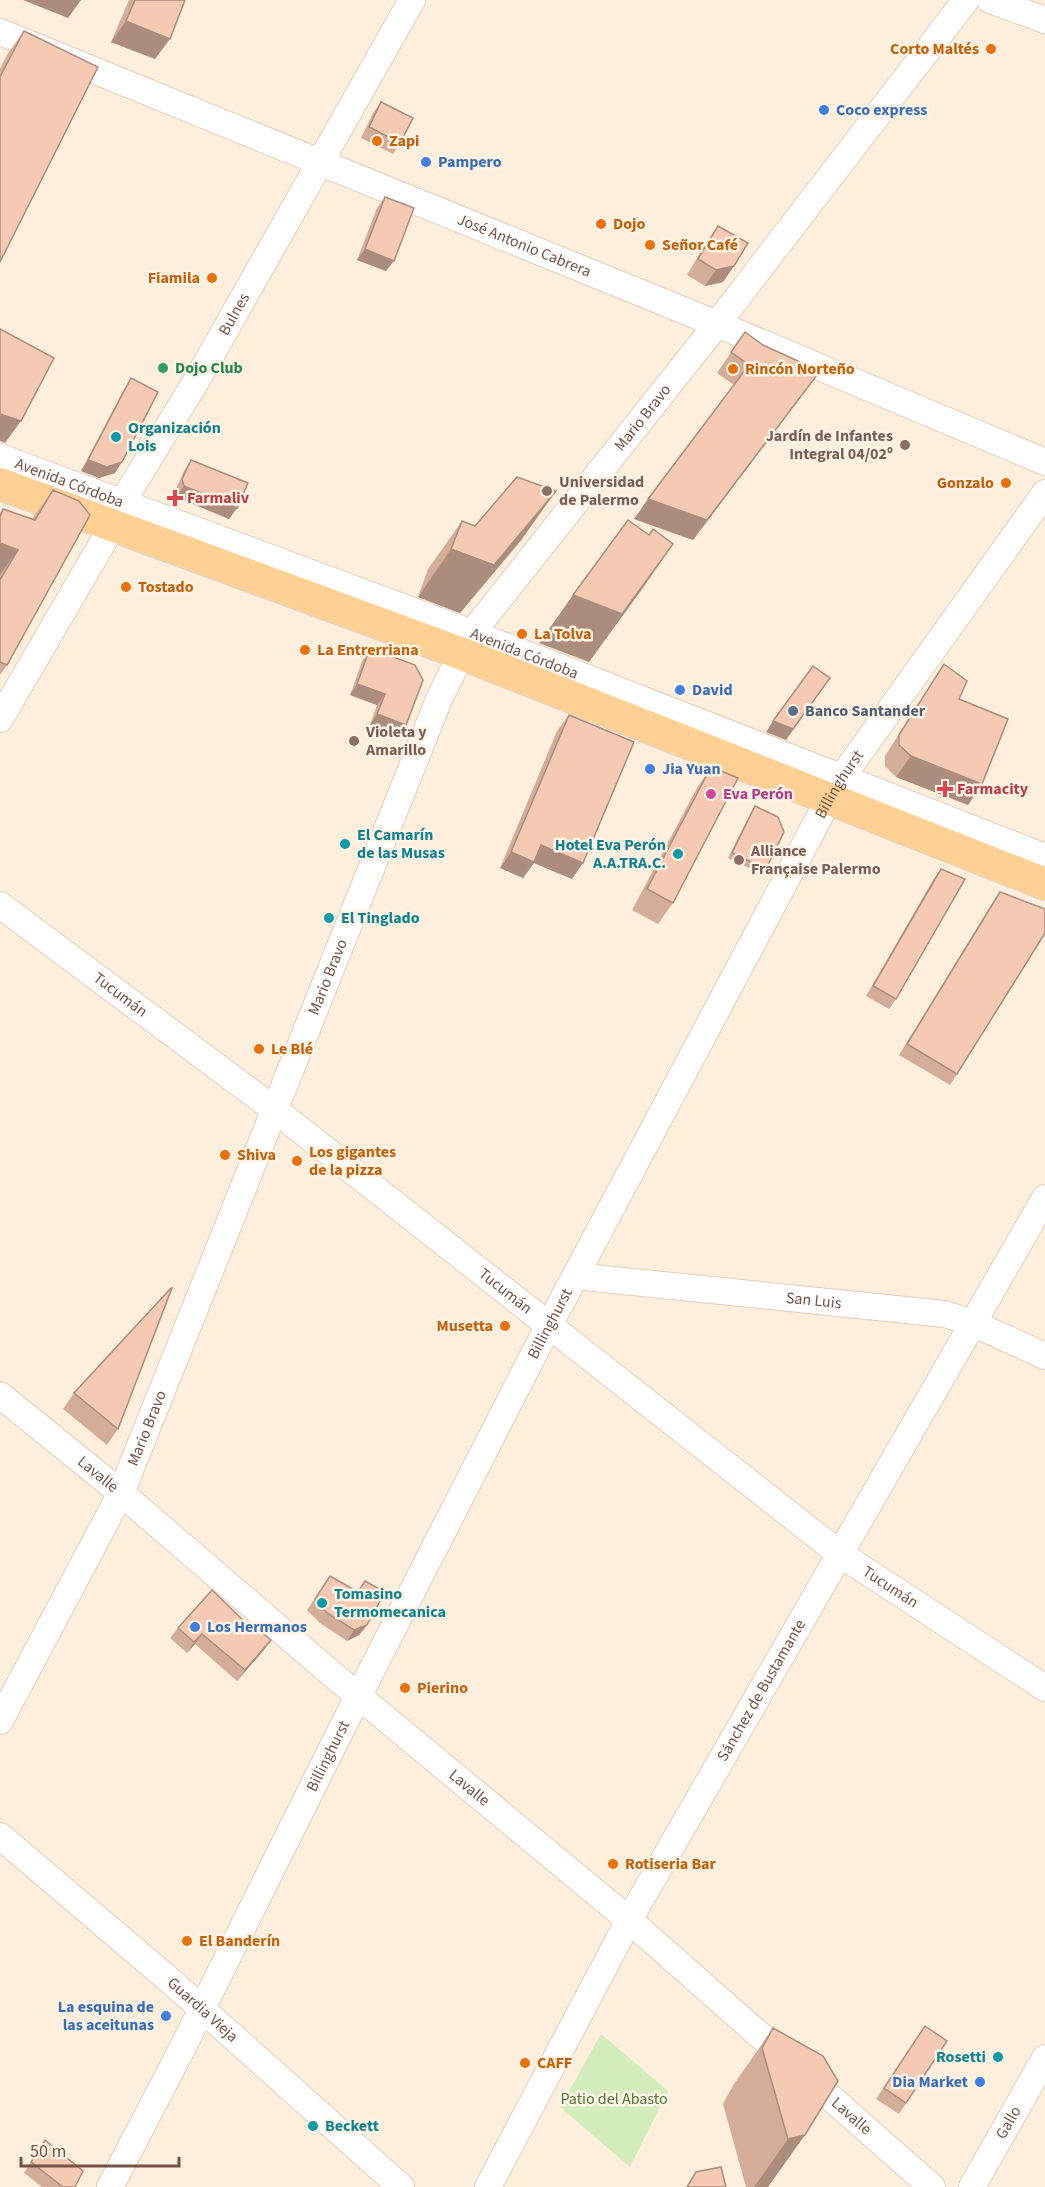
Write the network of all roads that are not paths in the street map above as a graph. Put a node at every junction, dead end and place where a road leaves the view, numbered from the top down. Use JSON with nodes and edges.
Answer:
{"nodes":[{"id":1,"x":412,"y":0,"type":"edge"},
{"id":2,"x":966,"y":0,"type":"edge"},
{"id":3,"x":990,"y":0,"type":"edge"},
{"id":4,"x":1045,"y":20,"type":"edge"},
{"id":5,"x":0,"y":33,"type":"edge"},
{"id":6,"x":320,"y":163,"type":"junction"},
{"id":7,"x":717,"y":324,"type":"junction"},
{"id":8,"x":0,"y":457,"type":"edge"},
{"id":9,"x":1045,"y":462,"type":"edge"},
{"id":10,"x":0,"y":484,"type":"edge"},
{"id":11,"x":1045,"y":493,"type":"edge"},
{"id":12,"x":118,"y":513,"type":"junction"},
{"id":13,"x":466,"y":643,"type":"junction"},
{"id":14,"x":0,"y":719,"type":"edge"},
{"id":15,"x":835,"y":788,"type":"junction"},
{"id":16,"x":1045,"y":857,"type":"edge"},
{"id":17,"x":1045,"y":884,"type":"edge"},
{"id":18,"x":0,"y":905,"type":"edge"},
{"id":19,"x":275,"y":1110,"type":"junction"},
{"id":20,"x":1045,"y":1198,"type":"edge"},
{"id":21,"x":575,"y":1276,"type":"junction"},
{"id":22,"x":972,"y":1323,"type":"junction"},
{"id":23,"x":549,"y":1324,"type":"junction"},
{"id":24,"x":1045,"y":1356,"type":"edge"},
{"id":25,"x":0,"y":1395,"type":"edge"},
{"id":26,"x":121,"y":1493,"type":"junction"},
{"id":27,"x":840,"y":1554,"type":"junction"},
{"id":28,"x":1045,"y":1688,"type":"edge"},
{"id":29,"x":358,"y":1695,"type":"junction"},
{"id":30,"x":0,"y":1721,"type":"edge"},
{"id":31,"x":0,"y":1836,"type":"edge"},
{"id":32,"x":629,"y":1920,"type":"junction"},
{"id":33,"x":201,"y":2008,"type":"junction"},
{"id":34,"x":1045,"y":2058,"type":"edge"},
{"id":35,"x":110,"y":2187,"type":"edge"},
{"id":36,"x":401,"y":2187,"type":"edge"},
{"id":37,"x":488,"y":2187,"type":"edge"},
{"id":38,"x":932,"y":2187,"type":"edge"},
{"id":39,"x":972,"y":2187,"type":"edge"}],
"edges":[{"from":1,"to":6,"type":"street","name":"Bulnes"},
{"from":2,"to":7,"type":"street","name":"Mario Bravo"},
{"from":3,"to":4,"type":"street"},
{"from":5,"to":6,"type":"street","name":"José Antonio Cabrera"},
{"from":6,"to":7,"type":"street","name":"José Antonio Cabrera"},
{"from":6,"to":12,"type":"street","name":"Bulnes"},
{"from":7,"to":9,"type":"street","name":"José Antonio Cabrera"},
{"from":7,"to":13,"type":"street","name":"Mario Bravo"},
{"from":8,"to":12,"type":"street","name":"Avenida Córdoba"},
{"from":10,"to":12,"type":"main road","name":"Avenida Córdoba"},
{"from":11,"to":15,"type":"street","name":"Billinghurst"},
{"from":12,"to":13,"type":"main road","name":"Avenida Córdoba"},
{"from":12,"to":14,"type":"street","name":"Bulnes"},
{"from":13,"to":15,"type":"main road","name":"Avenida Córdoba"},
{"from":13,"to":19,"type":"street","name":"Mario Bravo"},
{"from":15,"to":16,"type":"street","name":"Avenida Córdoba"},
{"from":15,"to":17,"type":"main road","name":"Avenida Córdoba"},
{"from":15,"to":21,"type":"street","name":"Billinghurst"},
{"from":18,"to":19,"type":"street","name":"Tucumán"},
{"from":19,"to":23,"type":"street","name":"Tucumán"},
{"from":19,"to":26,"type":"street","name":"Mario Bravo"},
{"from":20,"to":22,"type":"street","name":"Sánchez de Bustamante"},
{"from":21,"to":22,"type":"street","name":"San Luis"},
{"from":21,"to":23,"type":"street","name":"Billinghurst"},
{"from":22,"to":24,"type":"street","name":"San Luis"},
{"from":22,"to":27,"type":"street","name":"Sánchez de Bustamante"},
{"from":23,"to":27,"type":"street","name":"Tucumán"},
{"from":23,"to":29,"type":"street","name":"Billinghurst"},
{"from":25,"to":26,"type":"street","name":"Lavalle"},
{"from":26,"to":29,"type":"street","name":"Lavalle"},
{"from":26,"to":30,"type":"street","name":"Mario Bravo"},
{"from":27,"to":28,"type":"street","name":"Tucumán"},
{"from":27,"to":32,"type":"street","name":"Sánchez de Bustamante"},
{"from":29,"to":32,"type":"street","name":"Lavalle"},
{"from":29,"to":33,"type":"street","name":"Billinghurst"},
{"from":31,"to":33,"type":"street","name":"Guardia Vieja"},
{"from":32,"to":37,"type":"street","name":"Sánchez de Bustamante"},
{"from":32,"to":38,"type":"street","name":"Lavalle"},
{"from":33,"to":35,"type":"street","name":"Billinghurst"},
{"from":33,"to":36,"type":"street","name":"Guardia Vieja"},
{"from":34,"to":39,"type":"street","name":"Gallo"}]}
